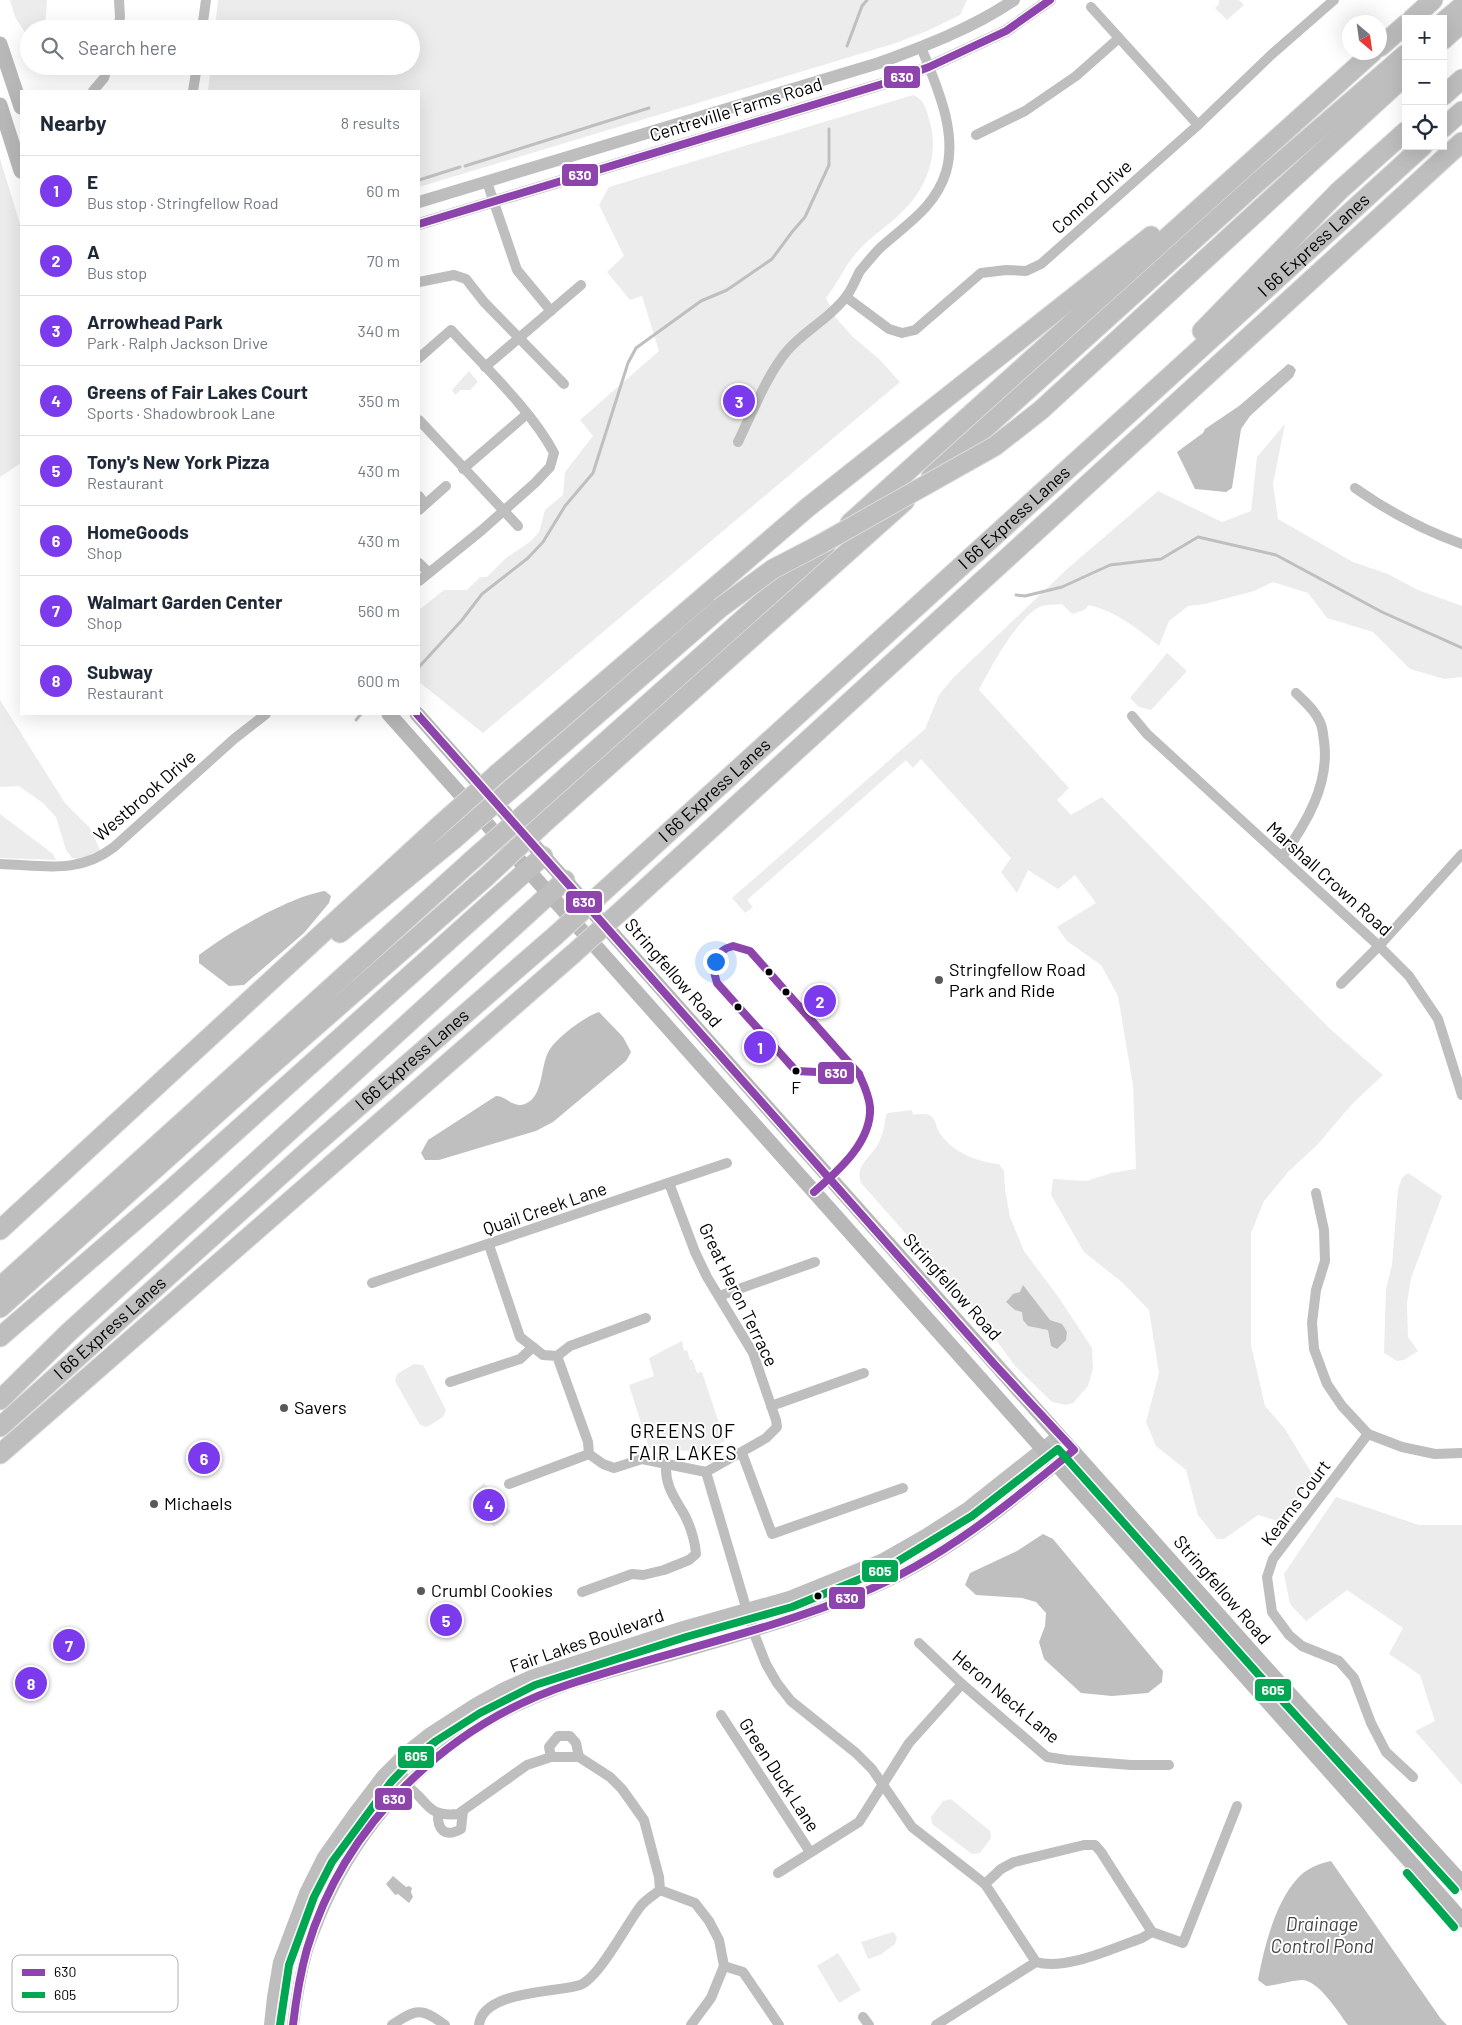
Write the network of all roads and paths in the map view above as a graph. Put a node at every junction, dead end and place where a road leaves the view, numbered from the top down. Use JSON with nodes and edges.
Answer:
{"nodes":[{"id":1,"x":119,"y":0,"type":"edge"},
{"id":2,"x":206,"y":0,"type":"edge"},
{"id":3,"x":1014,"y":0,"type":"edge"},
{"id":4,"x":1050,"y":0,"type":"edge"},
{"id":5,"x":1334,"y":0,"type":"edge"},
{"id":6,"x":1433,"y":0,"type":"edge"},
{"id":7,"x":1462,"y":6,"type":"edge"},
{"id":8,"x":1091,"y":7,"type":"dead end"},
{"id":9,"x":1416,"y":15,"type":"edge"},
{"id":10,"x":1447,"y":19,"type":"edge"},
{"id":11,"x":120,"y":20,"type":"edge"},
{"id":12,"x":203,"y":20,"type":"edge"},
{"id":13,"x":1462,"y":23,"type":"edge"},
{"id":14,"x":1402,"y":28,"type":"edge"},
{"id":15,"x":1447,"y":36,"type":"edge"},
{"id":16,"x":1119,"y":38,"type":"junction"},
{"id":17,"x":1387,"y":41,"type":"edge"},
{"id":18,"x":0,"y":44,"type":"edge"},
{"id":19,"x":921,"y":47,"type":"junction"},
{"id":20,"x":1402,"y":57,"type":"edge"},
{"id":21,"x":1364,"y":60,"type":"edge"},
{"id":22,"x":929,"y":67,"type":"junction"},
{"id":23,"x":105,"y":75,"type":"edge"},
{"id":24,"x":196,"y":75,"type":"edge"},
{"id":25,"x":1402,"y":79,"type":"edge"},
{"id":26,"x":1462,"y":80,"type":"edge"},
{"id":27,"x":94,"y":90,"type":"edge"},
{"id":28,"x":194,"y":90,"type":"edge"},
{"id":29,"x":1447,"y":93,"type":"edge"},
{"id":30,"x":20,"y":104,"type":"edge"},
{"id":31,"x":0,"y":105,"type":"edge"},
{"id":32,"x":1462,"y":111,"type":"edge"},
{"id":33,"x":1198,"y":124,"type":"junction"},
{"id":34,"x":1447,"y":124,"type":"edge"},
{"id":35,"x":1282,"y":134,"type":"junction"},
{"id":36,"x":1402,"y":134,"type":"edge"},
{"id":37,"x":976,"y":135,"type":"dead end"},
{"id":38,"x":1462,"y":142,"type":"edge"},
{"id":39,"x":1419,"y":150,"type":"edge"},
{"id":40,"x":20,"y":167,"type":"edge"},
{"id":41,"x":487,"y":182,"type":"junction"},
{"id":42,"x":420,"y":202,"type":"edge"},
{"id":43,"x":493,"y":203,"type":"junction"},
{"id":44,"x":420,"y":224,"type":"edge"},
{"id":45,"x":420,"y":282,"type":"edge"},
{"id":46,"x":581,"y":285,"type":"dead end"},
{"id":47,"x":846,"y":297,"type":"junction"},
{"id":48,"x":551,"y":311,"type":"junction"},
{"id":49,"x":520,"y":338,"type":"junction"},
{"id":50,"x":420,"y":357,"type":"edge"},
{"id":51,"x":485,"y":367,"type":"junction"},
{"id":52,"x":564,"y":384,"type":"dead end"},
{"id":53,"x":527,"y":414,"type":"junction"},
{"id":54,"x":420,"y":421,"type":"edge"},
{"id":55,"x":738,"y":442,"type":"dead end"},
{"id":56,"x":463,"y":469,"type":"junction"},
{"id":57,"x":1065,"y":471,"type":"junction"},
{"id":58,"x":446,"y":486,"type":"dead end"},
{"id":59,"x":1355,"y":488,"type":"dead end"},
{"id":60,"x":421,"y":503,"type":"edge"},
{"id":61,"x":504,"y":510,"type":"junction"},
{"id":62,"x":518,"y":526,"type":"dead end"},
{"id":63,"x":1462,"y":544,"type":"edge"},
{"id":64,"x":420,"y":564,"type":"edge"},
{"id":65,"x":428,"y":572,"type":"junction"},
{"id":66,"x":420,"y":579,"type":"edge"},
{"id":67,"x":1296,"y":693,"type":"dead end"},
{"id":68,"x":265,"y":715,"type":"edge"},
{"id":69,"x":390,"y":715,"type":"edge"},
{"id":70,"x":418,"y":715,"type":"edge"},
{"id":71,"x":1132,"y":716,"type":"dead end"},
{"id":72,"x":1462,"y":854,"type":"edge"},
{"id":73,"x":543,"y":856,"type":"junction"},
{"id":74,"x":1282,"y":857,"type":"junction"},
{"id":75,"x":0,"y":864,"type":"edge"},
{"id":76,"x":526,"y":870,"type":"junction"},
{"id":77,"x":565,"y":880,"type":"junction"},
{"id":78,"x":549,"y":895,"type":"junction"},
{"id":79,"x":1379,"y":946,"type":"junction"},
{"id":80,"x":1341,"y":984,"type":"dead end"},
{"id":81,"x":222,"y":1028,"type":"junction"},
{"id":82,"x":1462,"y":1095,"type":"edge"},
{"id":83,"x":727,"y":1163,"type":"dead end"},
{"id":84,"x":669,"y":1183,"type":"junction"},
{"id":85,"x":1316,"y":1193,"type":"dead end"},
{"id":86,"x":0,"y":1230,"type":"edge"},
{"id":87,"x":489,"y":1245,"type":"junction"},
{"id":88,"x":815,"y":1262,"type":"dead end"},
{"id":89,"x":372,"y":1283,"type":"dead end"},
{"id":90,"x":0,"y":1287,"type":"edge"},
{"id":91,"x":719,"y":1296,"type":"junction"},
{"id":92,"x":0,"y":1308,"type":"edge"},
{"id":93,"x":646,"y":1318,"type":"dead end"},
{"id":94,"x":0,"y":1337,"type":"edge"},
{"id":95,"x":533,"y":1347,"type":"junction"},
{"id":96,"x":556,"y":1356,"type":"junction"},
{"id":97,"x":864,"y":1373,"type":"dead end"},
{"id":98,"x":450,"y":1382,"type":"dead end"},
{"id":99,"x":0,"y":1400,"type":"edge"},
{"id":100,"x":771,"y":1406,"type":"junction"},
{"id":101,"x":41,"y":1418,"type":"junction"},
{"id":102,"x":0,"y":1427,"type":"edge"},
{"id":103,"x":1368,"y":1434,"type":"junction"},
{"id":104,"x":1059,"y":1435,"type":"junction"},
{"id":105,"x":1043,"y":1447,"type":"junction"},
{"id":106,"x":1074,"y":1450,"type":"junction"},
{"id":107,"x":742,"y":1453,"type":"junction"},
{"id":108,"x":1462,"y":1453,"type":"edge"},
{"id":109,"x":0,"y":1454,"type":"edge"},
{"id":110,"x":590,"y":1454,"type":"junction"},
{"id":111,"x":1058,"y":1464,"type":"junction"},
{"id":112,"x":666,"y":1465,"type":"junction"},
{"id":113,"x":0,"y":1466,"type":"edge"},
{"id":114,"x":706,"y":1472,"type":"junction"},
{"id":115,"x":509,"y":1484,"type":"dead end"},
{"id":116,"x":904,"y":1488,"type":"dead end"},
{"id":117,"x":582,"y":1592,"type":"dead end"},
{"id":118,"x":747,"y":1610,"type":"junction"},
{"id":119,"x":753,"y":1631,"type":"junction"},
{"id":120,"x":919,"y":1643,"type":"dead end"},
{"id":121,"x":962,"y":1684,"type":"junction"},
{"id":122,"x":721,"y":1715,"type":"dead end"},
{"id":123,"x":551,"y":1757,"type":"junction"},
{"id":124,"x":579,"y":1757,"type":"junction"},
{"id":125,"x":398,"y":1760,"type":"junction"},
{"id":126,"x":1169,"y":1765,"type":"dead end"},
{"id":127,"x":383,"y":1775,"type":"junction"},
{"id":128,"x":1413,"y":1777,"type":"dead end"},
{"id":129,"x":406,"y":1785,"type":"junction"},
{"id":130,"x":883,"y":1786,"type":"junction"},
{"id":131,"x":1237,"y":1806,"type":"dead end"},
{"id":132,"x":463,"y":1811,"type":"junction"},
{"id":133,"x":438,"y":1813,"type":"junction"},
{"id":134,"x":810,"y":1852,"type":"junction"},
{"id":135,"x":778,"y":1873,"type":"dead end"},
{"id":136,"x":1462,"y":1883,"type":"edge"},
{"id":137,"x":985,"y":1884,"type":"junction"},
{"id":138,"x":660,"y":1890,"type":"junction"},
{"id":139,"x":1462,"y":1920,"type":"edge"},
{"id":140,"x":1152,"y":1932,"type":"junction"},
{"id":141,"x":1036,"y":1962,"type":"junction"},
{"id":142,"x":724,"y":1966,"type":"junction"},
{"id":143,"x":270,"y":2025,"type":"edge"},
{"id":144,"x":293,"y":2025,"type":"edge"},
{"id":145,"x":392,"y":2025,"type":"edge"},
{"id":146,"x":445,"y":2025,"type":"edge"},
{"id":147,"x":479,"y":2025,"type":"edge"},
{"id":148,"x":691,"y":2025,"type":"edge"},
{"id":149,"x":779,"y":2025,"type":"edge"},
{"id":150,"x":936,"y":2025,"type":"edge"}],
"edges":[{"from":1,"to":11,"type":"street"},
{"from":2,"to":12,"type":"street"},
{"from":3,"to":19,"type":"street","name":"Centreville Farms Road"},
{"from":4,"to":22,"type":"street","name":"Centreville Farms Road"},
{"from":5,"to":33,"type":"street","name":"Connor Drive"},
{"from":6,"to":9,"type":"highway"},
{"from":7,"to":10,"type":"highway"},
{"from":8,"to":16,"type":"street"},
{"from":13,"to":15,"type":"highway"},
{"from":14,"to":17,"type":"highway"},
{"from":16,"to":33,"type":"street"},
{"from":16,"to":37,"type":"street"},
{"from":18,"to":30,"type":"main road"},
{"from":19,"to":22,"type":"street"},
{"from":19,"to":41,"type":"street","name":"Centreville Farms Road"},
{"from":20,"to":92,"type":"highway","bridge":true},
{"from":21,"to":35,"type":"highway"},
{"from":22,"to":43,"type":"street","name":"Centreville Farms Road"},
{"from":22,"to":47,"type":"street"},
{"from":23,"to":27,"type":"street"},
{"from":24,"to":28,"type":"street"},
{"from":25,"to":81,"type":"highway","bridge":true},
{"from":26,"to":29,"type":"highway"},
{"from":31,"to":40,"type":"main road"},
{"from":32,"to":34,"type":"highway"},
{"from":33,"to":47,"type":"street","name":"Connor Drive"},
{"from":35,"to":81,"type":"highway","bridge":true},
{"from":35,"to":90,"type":"highway","bridge":true},
{"from":36,"to":57,"type":"highway"},
{"from":38,"to":101,"type":"highway","bridge":true},
{"from":39,"to":57,"type":"highway","name":"I 66 Express Lanes"},
{"from":41,"to":42,"type":"street","name":"Centreville Farms Road"},
{"from":41,"to":43,"type":"street"},
{"from":43,"to":44,"type":"street","name":"Centreville Farms Road"},
{"from":43,"to":48,"type":"street"},
{"from":45,"to":49,"type":"street"},
{"from":46,"to":48,"type":"street"},
{"from":47,"to":55,"type":"street"},
{"from":48,"to":49,"type":"street"},
{"from":49,"to":51,"type":"street"},
{"from":49,"to":52,"type":"street"},
{"from":50,"to":51,"type":"street"},
{"from":51,"to":53,"type":"street"},
{"from":53,"to":56,"type":"street"},
{"from":53,"to":61,"type":"street"},
{"from":54,"to":56,"type":"street"},
{"from":56,"to":61,"type":"street"},
{"from":57,"to":102,"type":"highway","name":"I 66 Express Lanes","bridge":true},
{"from":58,"to":60,"type":"street"},
{"from":59,"to":63,"type":"street"},
{"from":61,"to":62,"type":"street"},
{"from":61,"to":65,"type":"street"},
{"from":64,"to":65,"type":"street"},
{"from":65,"to":66,"type":"street"},
{"from":67,"to":74,"type":"street"},
{"from":68,"to":75,"type":"street","name":"Westbrook Drive"},
{"from":69,"to":76,"type":"main road"},
{"from":70,"to":73,"type":"main road","name":"Stringfellow Road"},
{"from":71,"to":74,"type":"street","name":"Marshall Crown Road"},
{"from":72,"to":79,"type":"street"},
{"from":73,"to":76,"type":"highway"},
{"from":73,"to":77,"type":"main road","name":"Stringfellow Road"},
{"from":74,"to":79,"type":"street","name":"Marshall Crown Road"},
{"from":76,"to":78,"type":"main road"},
{"from":76,"to":94,"type":"highway"},
{"from":77,"to":78,"type":"highway"},
{"from":77,"to":104,"type":"main road","name":"Stringfellow Road"},
{"from":78,"to":99,"type":"highway"},
{"from":78,"to":105,"type":"main road"},
{"from":79,"to":80,"type":"street"},
{"from":79,"to":82,"type":"street","name":"Marshall Crown Road"},
{"from":81,"to":86,"type":"highway"},
{"from":83,"to":84,"type":"street","name":"Quail Creek Lane"},
{"from":84,"to":87,"type":"street","name":"Quail Creek Lane"},
{"from":84,"to":91,"type":"street","name":"Great Heron Terrace"},
{"from":85,"to":103,"type":"street"},
{"from":87,"to":89,"type":"street","name":"Quail Creek Lane"},
{"from":87,"to":95,"type":"street"},
{"from":88,"to":91,"type":"street"},
{"from":91,"to":100,"type":"street","name":"Great Heron Terrace"},
{"from":93,"to":96,"type":"street"},
{"from":95,"to":96,"type":"street"},
{"from":95,"to":98,"type":"street"},
{"from":96,"to":110,"type":"street"},
{"from":97,"to":100,"type":"street"},
{"from":100,"to":107,"type":"street","name":"Great Heron Terrace"},
{"from":101,"to":109,"type":"highway"},
{"from":101,"to":113,"type":"highway"},
{"from":103,"to":108,"type":"street"},
{"from":103,"to":128,"type":"street","name":"Kearns Court"},
{"from":104,"to":105,"type":"street","name":"Fair Lakes Boulevard"},
{"from":104,"to":106,"type":"main road","name":"Stringfellow Road"},
{"from":105,"to":111,"type":"main road"},
{"from":105,"to":118,"type":"street","name":"Fair Lakes Boulevard"},
{"from":106,"to":111,"type":"street","name":"Fair Lakes Boulevard"},
{"from":106,"to":136,"type":"main road","name":"Stringfellow Road"},
{"from":107,"to":114,"type":"street","name":"Great Heron Terrace"},
{"from":107,"to":116,"type":"street"},
{"from":110,"to":112,"type":"street"},
{"from":110,"to":115,"type":"street"},
{"from":111,"to":119,"type":"street","name":"Fair Lakes Boulevard"},
{"from":111,"to":139,"type":"main road"},
{"from":112,"to":114,"type":"street"},
{"from":112,"to":117,"type":"street"},
{"from":114,"to":118,"type":"street"},
{"from":118,"to":119,"type":"street"},
{"from":118,"to":125,"type":"street","name":"Fair Lakes Boulevard"},
{"from":119,"to":129,"type":"street","name":"Fair Lakes Boulevard"},
{"from":119,"to":130,"type":"street"},
{"from":120,"to":121,"type":"street","name":"Heron Neck Lane"},
{"from":121,"to":126,"type":"street","name":"Heron Neck Lane"},
{"from":121,"to":130,"type":"street","name":"Green Duck Lane"},
{"from":122,"to":134,"type":"street","name":"Green Duck Lane"},
{"from":123,"to":124,"type":"street"},
{"from":123,"to":124,"type":"street"},
{"from":123,"to":132,"type":"street"},
{"from":124,"to":138,"type":"street"},
{"from":125,"to":127,"type":"street","name":"Fair Lakes Boulevard"},
{"from":125,"to":129,"type":"street"},
{"from":127,"to":129,"type":"street"},
{"from":127,"to":143,"type":"street","name":"Fair Lakes Boulevard"},
{"from":129,"to":133,"type":"street"},
{"from":129,"to":144,"type":"street","name":"Fair Lakes Boulevard"},
{"from":130,"to":134,"type":"street","name":"Green Duck Lane"},
{"from":130,"to":137,"type":"street"},
{"from":131,"to":140,"type":"street"},
{"from":132,"to":133,"type":"street"},
{"from":132,"to":133,"type":"street"},
{"from":134,"to":135,"type":"street","name":"Green Duck Lane"},
{"from":137,"to":140,"type":"street"},
{"from":137,"to":141,"type":"street"},
{"from":138,"to":142,"type":"street"},
{"from":138,"to":147,"type":"street"},
{"from":140,"to":141,"type":"street"},
{"from":141,"to":150,"type":"street"},
{"from":142,"to":148,"type":"street"},
{"from":142,"to":149,"type":"street"},
{"from":145,"to":146,"type":"street"}]}
